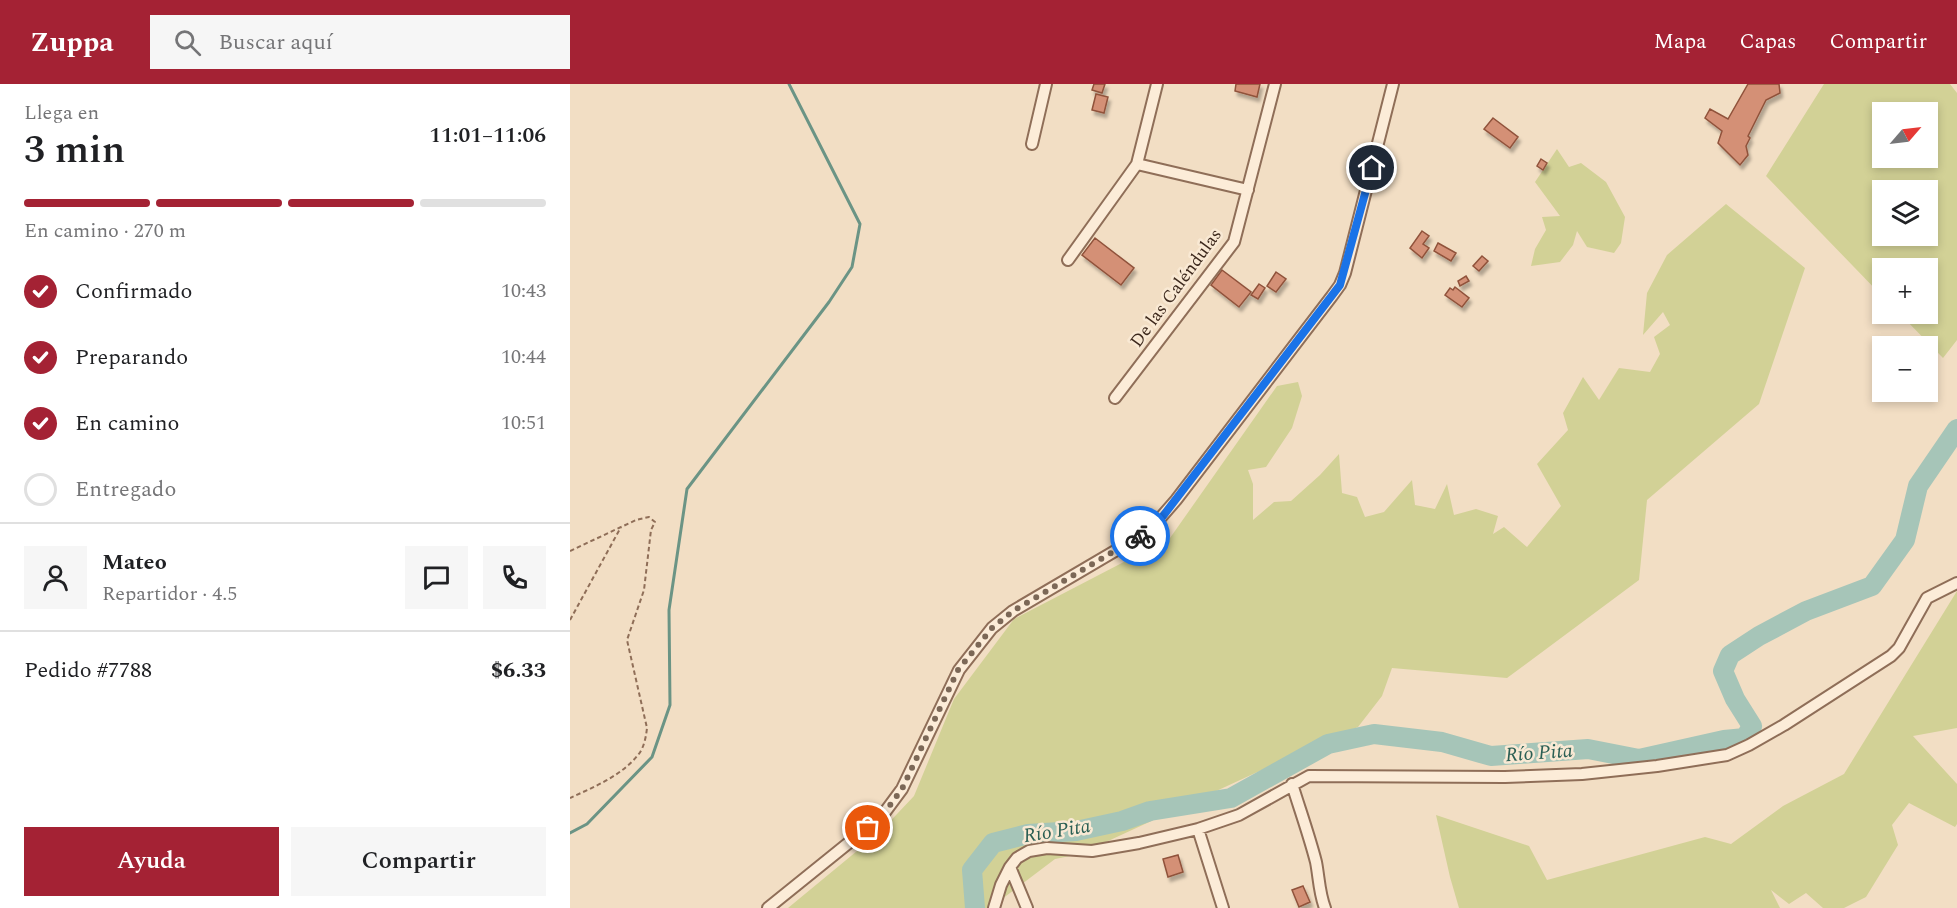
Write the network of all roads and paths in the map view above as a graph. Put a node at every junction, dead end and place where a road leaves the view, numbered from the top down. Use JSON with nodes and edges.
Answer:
{"nodes":[{"id":1,"x":1046,"y":84,"type":"edge"},
{"id":2,"x":1157,"y":84,"type":"edge"},
{"id":3,"x":1275,"y":84,"type":"edge"},
{"id":4,"x":1393,"y":84,"type":"edge"},
{"id":5,"x":1032,"y":144,"type":"dead end"},
{"id":6,"x":1137,"y":164,"type":"junction"},
{"id":7,"x":1248,"y":190,"type":"junction"},
{"id":8,"x":1068,"y":260,"type":"dead end"},
{"id":9,"x":1115,"y":398,"type":"dead end"},
{"id":10,"x":621,"y":527,"type":"junction"},
{"id":11,"x":570,"y":550,"type":"edge"},
{"id":12,"x":1957,"y":583,"type":"edge"},
{"id":13,"x":570,"y":620,"type":"edge"},
{"id":14,"x":1292,"y":784,"type":"junction"},
{"id":15,"x":570,"y":798,"type":"edge"},
{"id":16,"x":1198,"y":830,"type":"junction"},
{"id":17,"x":1010,"y":867,"type":"junction"},
{"id":18,"x":768,"y":908,"type":"edge"},
{"id":19,"x":994,"y":908,"type":"edge"},
{"id":20,"x":1027,"y":908,"type":"edge"},
{"id":21,"x":1222,"y":908,"type":"edge"},
{"id":22,"x":1324,"y":908,"type":"edge"}],
"edges":[{"from":1,"to":5,"type":"street"},
{"from":2,"to":6,"type":"street"},
{"from":3,"to":7,"type":"street","name":"De las Caléndulas"},
{"from":4,"to":18,"type":"street"},
{"from":6,"to":7,"type":"street"},
{"from":6,"to":8,"type":"street"},
{"from":7,"to":9,"type":"street","name":"De las Caléndulas"},
{"from":10,"to":11,"type":"path"},
{"from":10,"to":13,"type":"path"},
{"from":10,"to":15,"type":"path"},
{"from":12,"to":14,"type":"street"},
{"from":14,"to":16,"type":"street"},
{"from":14,"to":22,"type":"street"},
{"from":16,"to":17,"type":"street"},
{"from":16,"to":21,"type":"street"},
{"from":17,"to":19,"type":"street"},
{"from":17,"to":20,"type":"street"}]}
